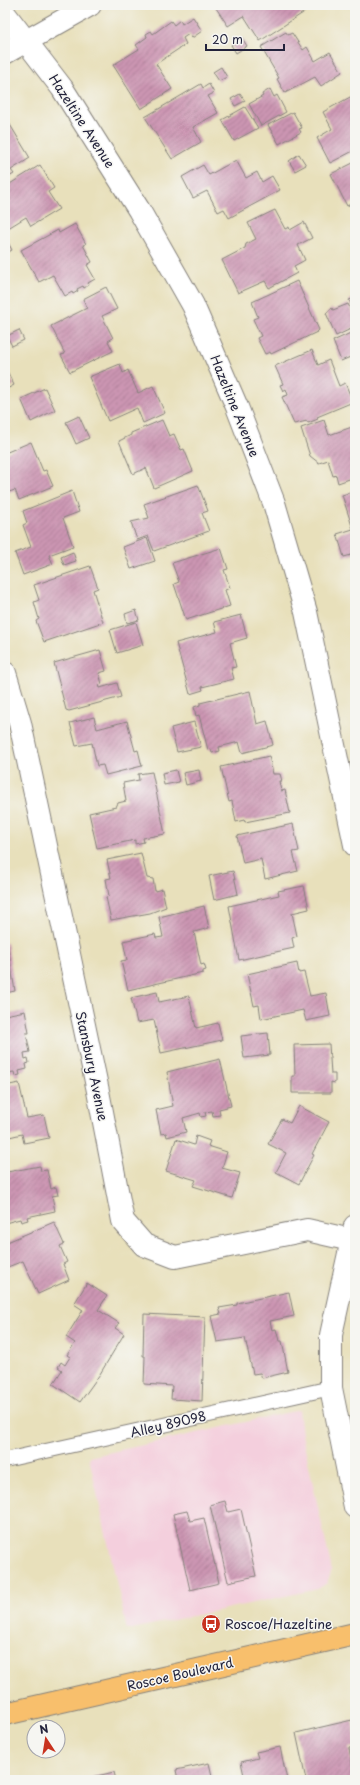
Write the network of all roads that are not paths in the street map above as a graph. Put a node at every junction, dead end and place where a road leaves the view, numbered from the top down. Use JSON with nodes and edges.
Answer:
{"nodes":[{"id":1,"x":90,"y":5,"type":"edge"},
{"id":2,"x":5,"y":14,"type":"edge"},
{"id":3,"x":27,"y":42,"type":"junction"},
{"id":4,"x":5,"y":53,"type":"edge"},
{"id":5,"x":5,"y":674,"type":"edge"},
{"id":6,"x":355,"y":845,"type":"edge"},
{"id":7,"x":353,"y":1233,"type":"edge"},
{"id":8,"x":348,"y":1290,"type":"edge"},
{"id":9,"x":331,"y":1388,"type":"junction"},
{"id":10,"x":5,"y":1460,"type":"edge"},
{"id":11,"x":355,"y":1507,"type":"edge"},
{"id":12,"x":355,"y":1634,"type":"edge"},
{"id":13,"x":5,"y":1714,"type":"edge"}],
"edges":[{"from":1,"to":3,"type":"street"},
{"from":2,"to":3,"type":"street","name":"Hazeltine Avenue"},
{"from":3,"to":4,"type":"street"},
{"from":3,"to":6,"type":"street","name":"Hazeltine Avenue"},
{"from":5,"to":7,"type":"street","name":"Stansbury Avenue"},
{"from":7,"to":8,"type":"street"},
{"from":8,"to":9,"type":"street"},
{"from":9,"to":10,"type":"lane","name":"Alley 89098"},
{"from":9,"to":11,"type":"street"},
{"from":12,"to":13,"type":"main road","name":"Roscoe Boulevard"}]}
